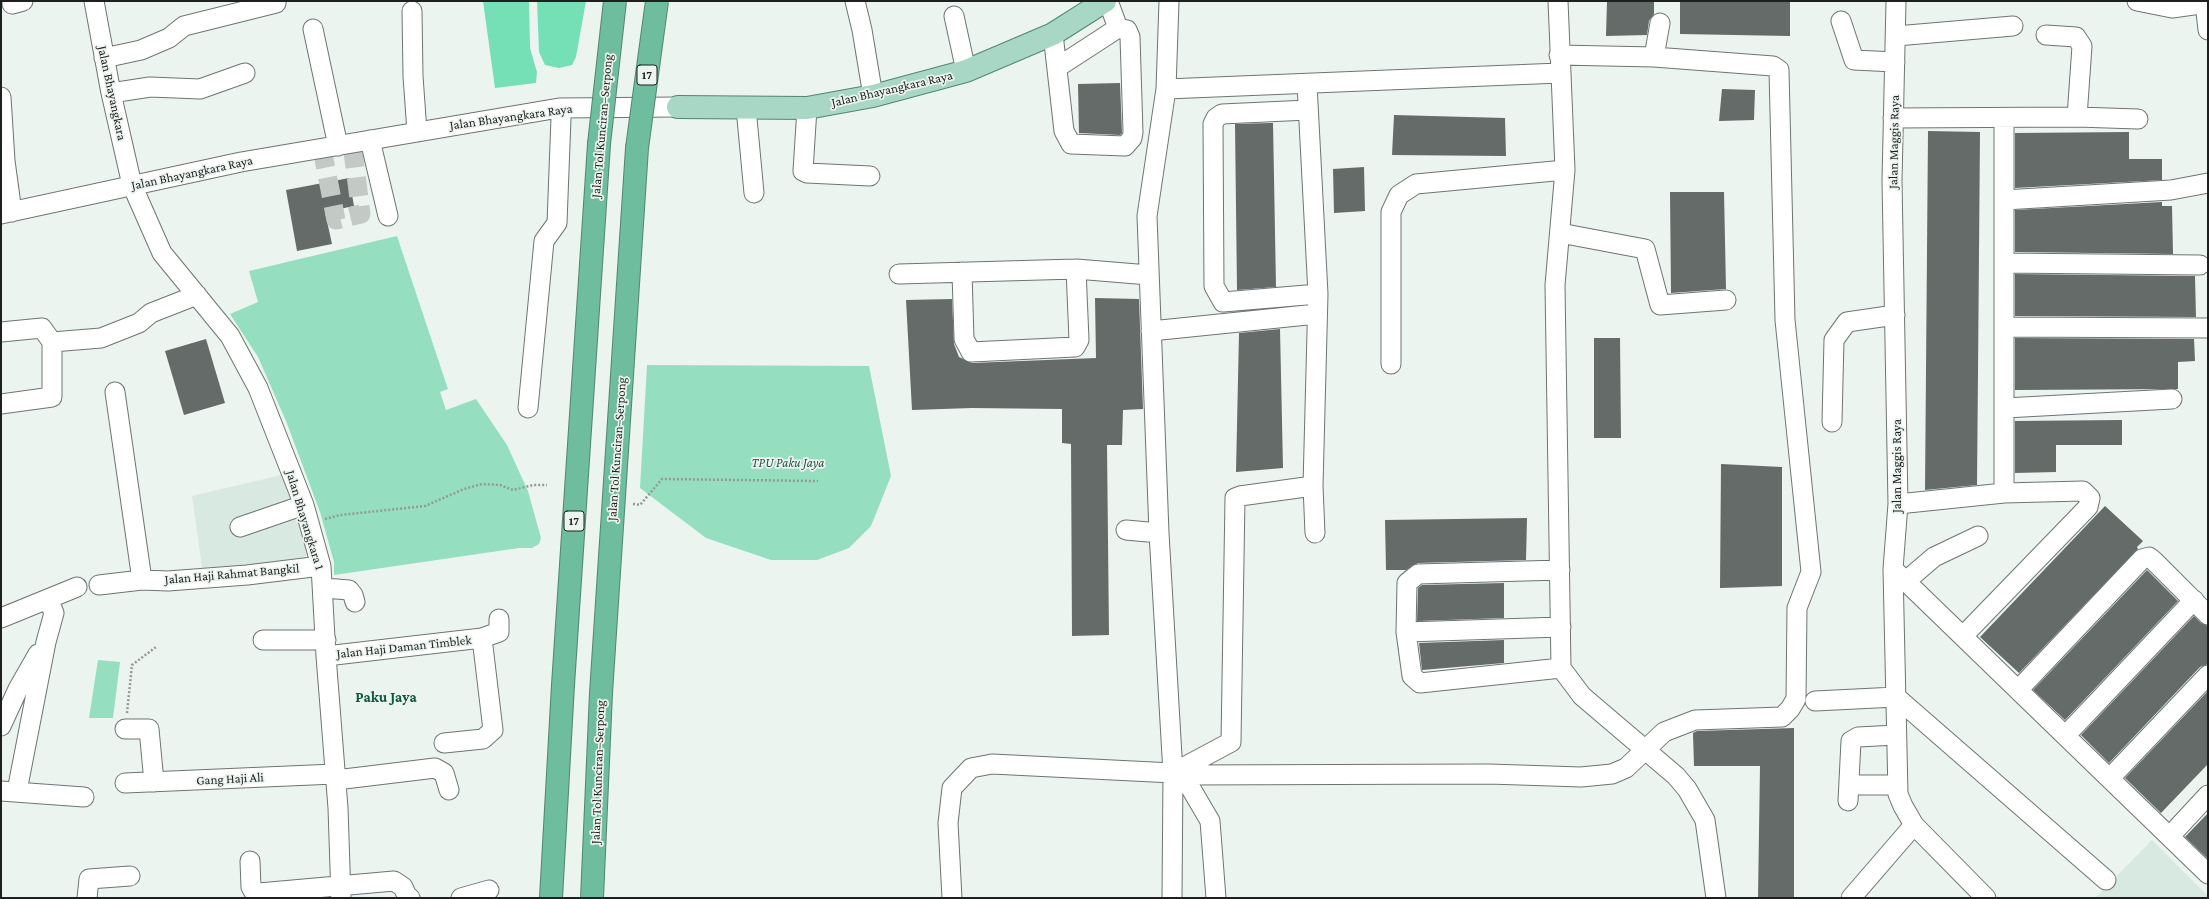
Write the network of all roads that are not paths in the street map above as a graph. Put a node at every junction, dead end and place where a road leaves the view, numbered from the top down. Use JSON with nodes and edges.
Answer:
{"nodes":[{"id":1,"x":94,"y":1,"type":"edge"},
{"id":2,"x":615,"y":1,"type":"edge"},
{"id":3,"x":657,"y":1,"type":"edge"},
{"id":4,"x":855,"y":1,"type":"edge"},
{"id":5,"x":1106,"y":1,"type":"edge"},
{"id":6,"x":1169,"y":1,"type":"edge"},
{"id":7,"x":1558,"y":1,"type":"edge"},
{"id":8,"x":1896,"y":1,"type":"edge"},
{"id":9,"x":2137,"y":2,"type":"edge"},
{"id":10,"x":276,"y":3,"type":"dead end"},
{"id":11,"x":2206,"y":3,"type":"edge"},
{"id":12,"x":412,"y":11,"type":"dead end"},
{"id":13,"x":954,"y":16,"type":"dead end"},
{"id":14,"x":1841,"y":21,"type":"dead end"},
{"id":15,"x":1660,"y":23,"type":"dead end"},
{"id":16,"x":2013,"y":26,"type":"dead end"},
{"id":17,"x":1118,"y":28,"type":"junction"},
{"id":18,"x":313,"y":29,"type":"dead end"},
{"id":19,"x":2208,"y":30,"type":"edge"},
{"id":20,"x":1053,"y":34,"type":"junction"},
{"id":21,"x":2046,"y":35,"type":"dead end"},
{"id":22,"x":1896,"y":36,"type":"junction"},
{"id":23,"x":1654,"y":56,"type":"junction"},
{"id":24,"x":104,"y":58,"type":"junction"},
{"id":25,"x":1895,"y":62,"type":"junction"},
{"id":26,"x":1560,"y":64,"type":"junction"},
{"id":27,"x":1058,"y":67,"type":"junction"},
{"id":28,"x":966,"y":71,"type":"junction"},
{"id":29,"x":245,"y":73,"type":"dead end"},
{"id":30,"x":1307,"y":84,"type":"junction"},
{"id":31,"x":1166,"y":89,"type":"junction"},
{"id":32,"x":110,"y":93,"type":"junction"},
{"id":33,"x":873,"y":96,"type":"junction"},
{"id":34,"x":1,"y":97,"type":"edge"},
{"id":35,"x":678,"y":107,"type":"joint"},
{"id":36,"x":559,"y":108,"type":"junction"},
{"id":37,"x":746,"y":108,"type":"junction"},
{"id":38,"x":807,"y":108,"type":"junction"},
{"id":39,"x":1308,"y":110,"type":"junction"},
{"id":40,"x":2076,"y":117,"type":"junction"},
{"id":41,"x":1893,"y":118,"type":"junction"},
{"id":42,"x":2004,"y":119,"type":"junction"},
{"id":43,"x":2138,"y":119,"type":"dead end"},
{"id":44,"x":417,"y":132,"type":"junction"},
{"id":45,"x":370,"y":140,"type":"junction"},
{"id":46,"x":338,"y":146,"type":"junction"},
{"id":47,"x":1565,"y":170,"type":"junction"},
{"id":48,"x":870,"y":176,"type":"dead end"},
{"id":49,"x":2208,"y":183,"type":"edge"},
{"id":50,"x":132,"y":185,"type":"junction"},
{"id":51,"x":754,"y":193,"type":"dead end"},
{"id":52,"x":2004,"y":200,"type":"junction"},
{"id":53,"x":6,"y":213,"type":"edge"},
{"id":54,"x":388,"y":216,"type":"dead end"},
{"id":55,"x":1560,"y":233,"type":"junction"},
{"id":56,"x":2004,"y":263,"type":"junction"},
{"id":57,"x":2200,"y":265,"type":"dead end"},
{"id":58,"x":1076,"y":269,"type":"junction"},
{"id":59,"x":962,"y":272,"type":"junction"},
{"id":60,"x":899,"y":274,"type":"dead end"},
{"id":61,"x":1149,"y":274,"type":"junction"},
{"id":62,"x":1318,"y":294,"type":"junction"},
{"id":63,"x":197,"y":295,"type":"junction"},
{"id":64,"x":1726,"y":300,"type":"dead end"},
{"id":65,"x":1317,"y":314,"type":"junction"},
{"id":66,"x":1895,"y":314,"type":"junction"},
{"id":67,"x":2005,"y":327,"type":"junction"},
{"id":68,"x":2208,"y":328,"type":"edge"},
{"id":69,"x":1151,"y":331,"type":"junction"},
{"id":70,"x":1,"y":332,"type":"edge"},
{"id":71,"x":52,"y":342,"type":"junction"},
{"id":72,"x":1391,"y":364,"type":"dead end"},
{"id":73,"x":114,"y":392,"type":"dead end"},
{"id":74,"x":2172,"y":399,"type":"dead end"},
{"id":75,"x":1,"y":404,"type":"edge"},
{"id":76,"x":528,"y":408,"type":"dead end"},
{"id":77,"x":2005,"y":408,"type":"junction"},
{"id":78,"x":1832,"y":422,"type":"dead end"},
{"id":79,"x":1313,"y":486,"type":"junction"},
{"id":80,"x":2004,"y":493,"type":"junction"},
{"id":81,"x":1898,"y":504,"type":"junction"},
{"id":82,"x":304,"y":505,"type":"junction"},
{"id":83,"x":240,"y":527,"type":"dead end"},
{"id":84,"x":1126,"y":530,"type":"dead end"},
{"id":85,"x":1159,"y":533,"type":"junction"},
{"id":86,"x":1315,"y":533,"type":"dead end"},
{"id":87,"x":1978,"y":536,"type":"dead end"},
{"id":88,"x":322,"y":566,"type":"junction"},
{"id":89,"x":1560,"y":570,"type":"junction"},
{"id":90,"x":1899,"y":575,"type":"junction"},
{"id":91,"x":142,"y":580,"type":"junction"},
{"id":92,"x":99,"y":585,"type":"dead end"},
{"id":93,"x":77,"y":587,"type":"dead end"},
{"id":94,"x":324,"y":588,"type":"junction"},
{"id":95,"x":48,"y":599,"type":"junction"},
{"id":96,"x":2194,"y":600,"type":"junction"},
{"id":97,"x":355,"y":602,"type":"dead end"},
{"id":98,"x":2208,"y":615,"type":"edge"},
{"id":99,"x":1,"y":618,"type":"edge"},
{"id":100,"x":499,"y":619,"type":"dead end"},
{"id":101,"x":1561,"y":627,"type":"junction"},
{"id":102,"x":1406,"y":632,"type":"junction"},
{"id":103,"x":1963,"y":636,"type":"junction"},
{"id":104,"x":482,"y":638,"type":"junction"},
{"id":105,"x":263,"y":640,"type":"dead end"},
{"id":106,"x":46,"y":642,"type":"junction"},
{"id":107,"x":326,"y":648,"type":"junction"},
{"id":108,"x":1561,"y":668,"type":"junction"},
{"id":109,"x":2208,"y":675,"type":"edge"},
{"id":110,"x":2019,"y":689,"type":"junction"},
{"id":111,"x":1896,"y":696,"type":"junction"},
{"id":112,"x":1815,"y":701,"type":"dead end"},
{"id":113,"x":1,"y":726,"type":"edge"},
{"id":114,"x":125,"y":729,"type":"road end"},
{"id":115,"x":1896,"y":735,"type":"junction"},
{"id":116,"x":2066,"y":735,"type":"junction"},
{"id":117,"x":444,"y":743,"type":"dead end"},
{"id":118,"x":1645,"y":749,"type":"junction"},
{"id":119,"x":1178,"y":774,"type":"junction"},
{"id":120,"x":335,"y":777,"type":"junction"},
{"id":121,"x":2110,"y":778,"type":"junction"},
{"id":122,"x":154,"y":782,"type":"junction"},
{"id":123,"x":125,"y":783,"type":"dead end"},
{"id":124,"x":1898,"y":785,"type":"junction"},
{"id":125,"x":449,"y":790,"type":"dead end"},
{"id":126,"x":9,"y":791,"type":"edge"},
{"id":127,"x":2208,"y":795,"type":"edge"},
{"id":128,"x":84,"y":797,"type":"dead end"},
{"id":129,"x":1914,"y":825,"type":"junction"},
{"id":130,"x":2170,"y":836,"type":"junction"},
{"id":131,"x":250,"y":861,"type":"dead end"},
{"id":132,"x":2208,"y":874,"type":"edge"},
{"id":133,"x":130,"y":876,"type":"dead end"},
{"id":134,"x":2106,"y":880,"type":"dead end"},
{"id":135,"x":489,"y":890,"type":"dead end"},
{"id":136,"x":340,"y":892,"type":"edge"},
{"id":137,"x":87,"y":898,"type":"edge"},
{"id":138,"x":410,"y":898,"type":"edge"},
{"id":139,"x":461,"y":898,"type":"edge"},
{"id":140,"x":551,"y":898,"type":"edge"},
{"id":141,"x":592,"y":898,"type":"edge"},
{"id":142,"x":952,"y":898,"type":"edge"},
{"id":143,"x":1172,"y":898,"type":"edge"},
{"id":144,"x":1216,"y":898,"type":"edge"},
{"id":145,"x":1716,"y":898,"type":"edge"},
{"id":146,"x":1851,"y":898,"type":"edge"},
{"id":147,"x":1986,"y":898,"type":"edge"}],
"edges":[{"from":1,"to":24,"type":"street","name":"Jalan Bhayangkara"},
{"from":2,"to":140,"type":"highway","name":"Jalan Tol Kunciran–Serpong","number":"17","bridge":true},
{"from":3,"to":141,"type":"highway","name":"Jalan Tol Kunciran–Serpong","number":"17","bridge":true},
{"from":4,"to":33,"type":"street"},
{"from":5,"to":17,"type":"street"},
{"from":5,"to":20,"type":"main road","name":"Jalan Bhayangkara Raya"},
{"from":6,"to":31,"type":"street"},
{"from":7,"to":26,"type":"street"},
{"from":8,"to":22,"type":"street","name":"Jalan Maggis Raya"},
{"from":9,"to":11,"type":"street"},
{"from":10,"to":24,"type":"street"},
{"from":11,"to":19,"type":"street"},
{"from":12,"to":44,"type":"street"},
{"from":13,"to":28,"type":"street"},
{"from":14,"to":25,"type":"street"},
{"from":15,"to":23,"type":"street"},
{"from":16,"to":22,"type":"street"},
{"from":17,"to":27,"type":"street"},
{"from":17,"to":27,"type":"street"},
{"from":18,"to":46,"type":"street"},
{"from":20,"to":27,"type":"street"},
{"from":20,"to":28,"type":"main road","name":"Jalan Bhayangkara Raya"},
{"from":21,"to":40,"type":"street"},
{"from":22,"to":25,"type":"street","name":"Jalan Maggis Raya"},
{"from":23,"to":26,"type":"street"},
{"from":23,"to":118,"type":"street"},
{"from":24,"to":32,"type":"street","name":"Jalan Bhayangkara"},
{"from":25,"to":41,"type":"street","name":"Jalan Maggis Raya"},
{"from":26,"to":30,"type":"street"},
{"from":26,"to":47,"type":"street"},
{"from":28,"to":33,"type":"main road","name":"Jalan Bhayangkara Raya"},
{"from":29,"to":32,"type":"street"},
{"from":30,"to":31,"type":"street"},
{"from":30,"to":39,"type":"street"},
{"from":31,"to":61,"type":"street"},
{"from":32,"to":50,"type":"street","name":"Jalan Bhayangkara"},
{"from":33,"to":38,"type":"main road","name":"Jalan Bhayangkara Raya"},
{"from":34,"to":53,"type":"street"},
{"from":35,"to":36,"type":"street","name":"Jalan Bhayangkara Raya"},
{"from":35,"to":37,"type":"main road","name":"Jalan Bhayangkara Raya"},
{"from":36,"to":44,"type":"street","name":"Jalan Bhayangkara Raya"},
{"from":36,"to":76,"type":"street"},
{"from":37,"to":38,"type":"main road","name":"Jalan Bhayangkara Raya"},
{"from":37,"to":51,"type":"street"},
{"from":38,"to":48,"type":"street"},
{"from":39,"to":62,"type":"street"},
{"from":39,"to":62,"type":"street"},
{"from":40,"to":42,"type":"street"},
{"from":40,"to":43,"type":"street"},
{"from":41,"to":42,"type":"street"},
{"from":41,"to":66,"type":"street","name":"Jalan Maggis Raya"},
{"from":42,"to":52,"type":"street"},
{"from":44,"to":45,"type":"street","name":"Jalan Bhayangkara Raya"},
{"from":45,"to":46,"type":"street","name":"Jalan Bhayangkara Raya"},
{"from":45,"to":54,"type":"street"},
{"from":46,"to":50,"type":"street","name":"Jalan Bhayangkara Raya"},
{"from":47,"to":55,"type":"street"},
{"from":47,"to":72,"type":"street"},
{"from":49,"to":52,"type":"street"},
{"from":50,"to":53,"type":"street","name":"Jalan Bhayangkara Raya"},
{"from":50,"to":63,"type":"street","name":"Jalan Bhayangkara 1"},
{"from":52,"to":56,"type":"street"},
{"from":55,"to":64,"type":"street"},
{"from":55,"to":89,"type":"street"},
{"from":56,"to":57,"type":"street"},
{"from":56,"to":67,"type":"street"},
{"from":58,"to":59,"type":"street"},
{"from":58,"to":59,"type":"street"},
{"from":58,"to":61,"type":"street"},
{"from":59,"to":60,"type":"street"},
{"from":61,"to":69,"type":"street"},
{"from":62,"to":65,"type":"street"},
{"from":63,"to":71,"type":"street"},
{"from":63,"to":82,"type":"street","name":"Jalan Bhayangkara 1"},
{"from":65,"to":69,"type":"street"},
{"from":65,"to":79,"type":"street"},
{"from":66,"to":78,"type":"street"},
{"from":66,"to":81,"type":"street","name":"Jalan Maggis Raya"},
{"from":67,"to":68,"type":"street"},
{"from":67,"to":77,"type":"street"},
{"from":69,"to":85,"type":"street"},
{"from":70,"to":71,"type":"street"},
{"from":71,"to":75,"type":"street"},
{"from":73,"to":91,"type":"street"},
{"from":74,"to":77,"type":"street"},
{"from":77,"to":80,"type":"street"},
{"from":79,"to":86,"type":"street"},
{"from":79,"to":119,"type":"street"},
{"from":80,"to":81,"type":"street"},
{"from":80,"to":103,"type":"street"},
{"from":81,"to":90,"type":"street","name":"Jalan Maggis Raya"},
{"from":82,"to":83,"type":"street"},
{"from":82,"to":88,"type":"street","name":"Jalan Bhayangkara 1"},
{"from":84,"to":85,"type":"street"},
{"from":85,"to":119,"type":"street"},
{"from":87,"to":90,"type":"street"},
{"from":88,"to":91,"type":"street","name":"Jalan Haji Rahmat Bangkil"},
{"from":88,"to":94,"type":"street","name":"Jalan Bhayangkara 1"},
{"from":89,"to":101,"type":"street"},
{"from":89,"to":102,"type":"street"},
{"from":90,"to":103,"type":"street"},
{"from":90,"to":111,"type":"street","name":"Jalan Maggis Raya"},
{"from":91,"to":92,"type":"street","name":"Jalan Haji Rahmat Bangkil"},
{"from":93,"to":95,"type":"street"},
{"from":94,"to":97,"type":"street"},
{"from":94,"to":107,"type":"street","name":"Jalan Bhayangkara 1"},
{"from":95,"to":99,"type":"street"},
{"from":95,"to":106,"type":"street"},
{"from":96,"to":98,"type":"street"},
{"from":96,"to":110,"type":"street"},
{"from":96,"to":116,"type":"street"},
{"from":100,"to":104,"type":"street"},
{"from":101,"to":102,"type":"street"},
{"from":101,"to":108,"type":"street"},
{"from":102,"to":108,"type":"street"},
{"from":103,"to":110,"type":"street"},
{"from":104,"to":107,"type":"street","name":"Jalan Haji Daman Timblek"},
{"from":104,"to":117,"type":"street"},
{"from":105,"to":107,"type":"street","name":"Jalan Haji Daman Timblek"},
{"from":106,"to":113,"type":"street"},
{"from":106,"to":126,"type":"street"},
{"from":107,"to":120,"type":"street","name":"Jalan Bhayangkara 1"},
{"from":108,"to":118,"type":"street"},
{"from":109,"to":121,"type":"street"},
{"from":110,"to":116,"type":"street"},
{"from":111,"to":112,"type":"street"},
{"from":111,"to":115,"type":"street","name":"Jalan Maggis Raya"},
{"from":111,"to":134,"type":"street"},
{"from":114,"to":122,"type":"street"},
{"from":115,"to":124,"type":"street","name":"Jalan Maggis Raya"},
{"from":115,"to":124,"type":"street"},
{"from":116,"to":121,"type":"street"},
{"from":118,"to":119,"type":"street"},
{"from":118,"to":145,"type":"street"},
{"from":119,"to":142,"type":"street"},
{"from":119,"to":143,"type":"street"},
{"from":119,"to":144,"type":"street"},
{"from":120,"to":122,"type":"street","name":"Gang Haji Ali"},
{"from":120,"to":125,"type":"street","name":"Gang Haji Ali"},
{"from":120,"to":136,"type":"street","name":"Jalan Bhayangkara 1"},
{"from":121,"to":130,"type":"street"},
{"from":122,"to":123,"type":"street","name":"Gang Haji Ali"},
{"from":124,"to":129,"type":"street","name":"Jalan Maggis Raya"},
{"from":126,"to":128,"type":"street"},
{"from":127,"to":130,"type":"street"},
{"from":129,"to":146,"type":"street"},
{"from":129,"to":147,"type":"street","name":"Jalan Maggis Raya"},
{"from":130,"to":132,"type":"street"},
{"from":131,"to":136,"type":"street"},
{"from":133,"to":137,"type":"street"},
{"from":135,"to":139,"type":"street"},
{"from":136,"to":138,"type":"street"}]}
